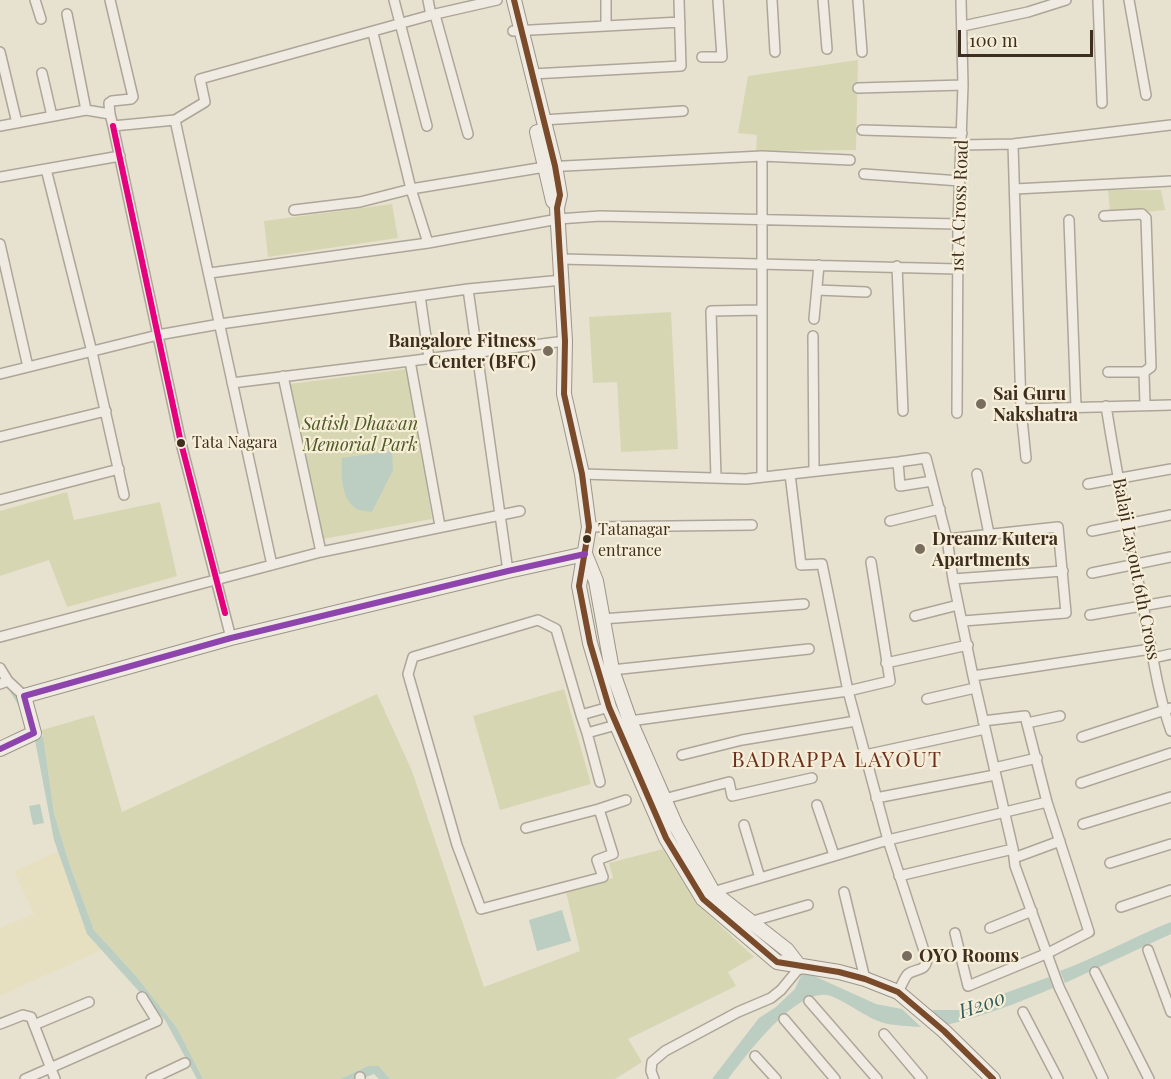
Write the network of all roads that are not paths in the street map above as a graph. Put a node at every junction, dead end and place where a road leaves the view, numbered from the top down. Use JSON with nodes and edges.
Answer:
{"nodes":[{"id":1,"x":35,"y":0,"type":"edge"},
{"id":2,"x":110,"y":0,"type":"edge"},
{"id":3,"x":394,"y":0,"type":"edge"},
{"id":4,"x":428,"y":0,"type":"edge"},
{"id":5,"x":497,"y":0,"type":"edge"},
{"id":6,"x":505,"y":0,"type":"edge"},
{"id":7,"x":514,"y":0,"type":"edge"},
{"id":8,"x":606,"y":0,"type":"edge"},
{"id":9,"x":679,"y":0,"type":"edge"},
{"id":10,"x":718,"y":0,"type":"edge"},
{"id":11,"x":772,"y":0,"type":"edge"},
{"id":12,"x":823,"y":0,"type":"edge"},
{"id":13,"x":858,"y":0,"type":"edge"},
{"id":14,"x":961,"y":0,"type":"edge"},
{"id":15,"x":1066,"y":0,"type":"edge"},
{"id":16,"x":1098,"y":0,"type":"edge"},
{"id":17,"x":1129,"y":0,"type":"edge"},
{"id":18,"x":67,"y":14,"type":"dead end"},
{"id":19,"x":433,"y":15,"type":"junction"},
{"id":20,"x":41,"y":19,"type":"dead end"},
{"id":21,"x":680,"y":22,"type":"junction"},
{"id":22,"x":400,"y":25,"type":"junction"},
{"id":23,"x":606,"y":26,"type":"junction"},
{"id":24,"x":963,"y":26,"type":"junction"},
{"id":25,"x":517,"y":31,"type":"junction"},
{"id":26,"x":373,"y":33,"type":"junction"},
{"id":27,"x":827,"y":49,"type":"dead end"},
{"id":28,"x":0,"y":52,"type":"edge"},
{"id":29,"x":776,"y":52,"type":"dead end"},
{"id":30,"x":862,"y":52,"type":"dead end"},
{"id":31,"x":702,"y":57,"type":"dead end"},
{"id":32,"x":42,"y":73,"type":"dead end"},
{"id":33,"x":532,"y":74,"type":"junction"},
{"id":34,"x":963,"y":85,"type":"junction"},
{"id":35,"x":858,"y":88,"type":"dead end"},
{"id":36,"x":1146,"y":95,"type":"dead end"},
{"id":37,"x":1102,"y":103,"type":"dead end"},
{"id":38,"x":86,"y":110,"type":"junction"},
{"id":39,"x":683,"y":111,"type":"dead end"},
{"id":40,"x":110,"y":114,"type":"junction"},
{"id":41,"x":52,"y":116,"type":"junction"},
{"id":42,"x":175,"y":120,"type":"junction"},
{"id":43,"x":543,"y":120,"type":"junction"},
{"id":44,"x":17,"y":123,"type":"junction"},
{"id":45,"x":1171,"y":125,"type":"edge"},
{"id":46,"x":0,"y":126,"type":"edge"},
{"id":47,"x":113,"y":126,"type":"junction"},
{"id":48,"x":428,"y":126,"type":"dead end"},
{"id":49,"x":862,"y":130,"type":"dead end"},
{"id":50,"x":962,"y":133,"type":"junction"},
{"id":51,"x":468,"y":134,"type":"dead end"},
{"id":52,"x":1013,"y":144,"type":"junction"},
{"id":53,"x":962,"y":145,"type":"junction"},
{"id":54,"x":120,"y":156,"type":"junction"},
{"id":55,"x":762,"y":156,"type":"junction"},
{"id":56,"x":850,"y":160,"type":"dead end"},
{"id":57,"x":550,"y":167,"type":"junction"},
{"id":58,"x":45,"y":169,"type":"junction"},
{"id":59,"x":864,"y":174,"type":"dead end"},
{"id":60,"x":0,"y":177,"type":"edge"},
{"id":61,"x":960,"y":181,"type":"junction"},
{"id":62,"x":1171,"y":181,"type":"edge"},
{"id":63,"x":411,"y":189,"type":"junction"},
{"id":64,"x":1015,"y":189,"type":"junction"},
{"id":65,"x":294,"y":210,"type":"dead end"},
{"id":66,"x":558,"y":213,"type":"junction"},
{"id":67,"x":1104,"y":216,"type":"dead end"},
{"id":68,"x":1069,"y":220,"type":"dead end"},
{"id":69,"x":761,"y":221,"type":"junction"},
{"id":70,"x":958,"y":224,"type":"junction"},
{"id":71,"x":428,"y":243,"type":"junction"},
{"id":72,"x":0,"y":244,"type":"edge"},
{"id":73,"x":561,"y":259,"type":"junction"},
{"id":74,"x":761,"y":264,"type":"junction"},
{"id":75,"x":819,"y":265,"type":"junction"},
{"id":76,"x":897,"y":266,"type":"junction"},
{"id":77,"x":958,"y":269,"type":"junction"},
{"id":78,"x":210,"y":273,"type":"junction"},
{"id":79,"x":562,"y":280,"type":"junction"},
{"id":80,"x":468,"y":289,"type":"junction"},
{"id":81,"x":817,"y":290,"type":"junction"},
{"id":82,"x":866,"y":292,"type":"dead end"},
{"id":83,"x":420,"y":296,"type":"junction"},
{"id":84,"x":761,"y":310,"type":"junction"},
{"id":85,"x":814,"y":319,"type":"dead end"},
{"id":86,"x":220,"y":324,"type":"junction"},
{"id":87,"x":158,"y":335,"type":"junction"},
{"id":88,"x":813,"y":336,"type":"dead end"},
{"id":89,"x":566,"y":341,"type":"junction"},
{"id":90,"x":92,"y":352,"type":"junction"},
{"id":91,"x":477,"y":353,"type":"junction"},
{"id":92,"x":429,"y":358,"type":"junction"},
{"id":93,"x":410,"y":361,"type":"junction"},
{"id":94,"x":28,"y":368,"type":"junction"},
{"id":95,"x":1108,"y":372,"type":"dead end"},
{"id":96,"x":1144,"y":372,"type":"junction"},
{"id":97,"x":0,"y":374,"type":"edge"},
{"id":98,"x":283,"y":376,"type":"junction"},
{"id":99,"x":232,"y":382,"type":"junction"},
{"id":100,"x":1145,"y":405,"type":"junction"},
{"id":101,"x":1171,"y":405,"type":"edge"},
{"id":102,"x":1106,"y":406,"type":"junction"},
{"id":103,"x":1076,"y":407,"type":"junction"},
{"id":104,"x":1021,"y":410,"type":"junction"},
{"id":105,"x":106,"y":411,"type":"junction"},
{"id":106,"x":903,"y":411,"type":"dead end"},
{"id":107,"x":957,"y":413,"type":"dead end"},
{"id":108,"x":0,"y":437,"type":"edge"},
{"id":109,"x":1026,"y":458,"type":"dead end"},
{"id":110,"x":898,"y":462,"type":"junction"},
{"id":111,"x":119,"y":469,"type":"junction"},
{"id":112,"x":1171,"y":469,"type":"edge"},
{"id":113,"x":814,"y":471,"type":"junction"},
{"id":114,"x":582,"y":474,"type":"junction"},
{"id":115,"x":790,"y":474,"type":"junction"},
{"id":116,"x":977,"y":474,"type":"dead end"},
{"id":117,"x":762,"y":477,"type":"junction"},
{"id":118,"x":716,"y":478,"type":"junction"},
{"id":119,"x":1118,"y":479,"type":"junction"},
{"id":120,"x":932,"y":481,"type":"junction"},
{"id":121,"x":1088,"y":484,"type":"dead end"},
{"id":122,"x":124,"y":495,"type":"dead end"},
{"id":123,"x":0,"y":500,"type":"edge"},
{"id":124,"x":940,"y":509,"type":"junction"},
{"id":125,"x":520,"y":511,"type":"dead end"},
{"id":126,"x":1171,"y":515,"type":"edge"},
{"id":127,"x":500,"y":516,"type":"junction"},
{"id":128,"x":890,"y":521,"type":"dead end"},
{"id":129,"x":1126,"y":523,"type":"junction"},
{"id":130,"x":752,"y":525,"type":"dead end"},
{"id":131,"x":440,"y":526,"type":"junction"},
{"id":132,"x":589,"y":527,"type":"junction"},
{"id":133,"x":1092,"y":531,"type":"dead end"},
{"id":134,"x":989,"y":534,"type":"junction"},
{"id":135,"x":947,"y":538,"type":"junction"},
{"id":136,"x":321,"y":552,"type":"junction"},
{"id":137,"x":585,"y":554,"type":"junction"},
{"id":138,"x":1171,"y":557,"type":"edge"},
{"id":139,"x":871,"y":562,"type":"dead end"},
{"id":140,"x":272,"y":565,"type":"junction"},
{"id":141,"x":1135,"y":565,"type":"junction"},
{"id":142,"x":508,"y":571,"type":"junction"},
{"id":143,"x":1063,"y":571,"type":"junction"},
{"id":144,"x":1092,"y":573,"type":"dead end"},
{"id":145,"x":953,"y":579,"type":"junction"},
{"id":146,"x":217,"y":581,"type":"junction"},
{"id":147,"x":1171,"y":601,"type":"edge"},
{"id":148,"x":804,"y":604,"type":"dead end"},
{"id":149,"x":958,"y":605,"type":"junction"},
{"id":150,"x":1143,"y":606,"type":"junction"},
{"id":151,"x":1090,"y":615,"type":"dead end"},
{"id":152,"x":915,"y":616,"type":"dead end"},
{"id":153,"x":602,"y":619,"type":"junction"},
{"id":154,"x":963,"y":621,"type":"junction"},
{"id":155,"x":0,"y":637,"type":"edge"},
{"id":156,"x":231,"y":638,"type":"junction"},
{"id":157,"x":968,"y":645,"type":"junction"},
{"id":158,"x":809,"y":649,"type":"dead end"},
{"id":159,"x":1152,"y":654,"type":"junction"},
{"id":160,"x":1171,"y":654,"type":"edge"},
{"id":161,"x":886,"y":663,"type":"junction"},
{"id":162,"x":0,"y":668,"type":"edge"},
{"id":163,"x":612,"y":670,"type":"junction"},
{"id":164,"x":972,"y":676,"type":"junction"},
{"id":165,"x":4,"y":683,"type":"edge"},
{"id":166,"x":975,"y":688,"type":"junction"},
{"id":167,"x":848,"y":691,"type":"junction"},
{"id":168,"x":24,"y":696,"type":"junction"},
{"id":169,"x":927,"y":699,"type":"dead end"},
{"id":170,"x":609,"y":707,"type":"junction"},
{"id":171,"x":1167,"y":709,"type":"edge"},
{"id":172,"x":581,"y":715,"type":"junction"},
{"id":173,"x":1060,"y":716,"type":"dead end"},
{"id":174,"x":630,"y":721,"type":"junction"},
{"id":175,"x":856,"y":721,"type":"junction"},
{"id":176,"x":1027,"y":723,"type":"junction"},
{"id":177,"x":616,"y":725,"type":"junction"},
{"id":178,"x":984,"y":725,"type":"junction"},
{"id":179,"x":1171,"y":731,"type":"edge"},
{"id":180,"x":587,"y":733,"type":"junction"},
{"id":181,"x":1082,"y":737,"type":"dead end"},
{"id":182,"x":0,"y":749,"type":"edge"},
{"id":183,"x":1171,"y":753,"type":"edge"},
{"id":184,"x":682,"y":755,"type":"dead end"},
{"id":185,"x":865,"y":755,"type":"junction"},
{"id":186,"x":1037,"y":758,"type":"junction"},
{"id":187,"x":994,"y":771,"type":"junction"},
{"id":188,"x":812,"y":778,"type":"dead end"},
{"id":189,"x":600,"y":782,"type":"dead end"},
{"id":190,"x":1081,"y":783,"type":"dead end"},
{"id":191,"x":1171,"y":797,"type":"edge"},
{"id":192,"x":876,"y":798,"type":"junction"},
{"id":193,"x":626,"y":800,"type":"dead end"},
{"id":194,"x":1047,"y":802,"type":"junction"},
{"id":195,"x":817,"y":805,"type":"dead end"},
{"id":196,"x":663,"y":808,"type":"junction"},
{"id":197,"x":599,"y":809,"type":"junction"},
{"id":198,"x":1003,"y":813,"type":"junction"},
{"id":199,"x":1083,"y":824,"type":"dead end"},
{"id":200,"x":744,"y":825,"type":"dead end"},
{"id":201,"x":526,"y":828,"type":"dead end"},
{"id":202,"x":888,"y":840,"type":"junction"},
{"id":203,"x":1060,"y":841,"type":"junction"},
{"id":204,"x":1171,"y":844,"type":"edge"},
{"id":205,"x":1014,"y":854,"type":"junction"},
{"id":206,"x":834,"y":855,"type":"junction"},
{"id":207,"x":1110,"y":863,"type":"dead end"},
{"id":208,"x":899,"y":876,"type":"junction"},
{"id":209,"x":760,"y":878,"type":"junction"},
{"id":210,"x":1171,"y":890,"type":"edge"},
{"id":211,"x":713,"y":892,"type":"junction"},
{"id":212,"x":844,"y":892,"type":"dead end"},
{"id":213,"x":808,"y":905,"type":"dead end"},
{"id":214,"x":1121,"y":907,"type":"dead end"},
{"id":215,"x":1032,"y":911,"type":"junction"},
{"id":216,"x":750,"y":922,"type":"junction"},
{"id":217,"x":990,"y":928,"type":"dead end"},
{"id":218,"x":955,"y":933,"type":"dead end"},
{"id":219,"x":1148,"y":950,"type":"dead end"},
{"id":220,"x":1048,"y":953,"type":"junction"},
{"id":221,"x":800,"y":967,"type":"junction"},
{"id":222,"x":1095,"y":972,"type":"dead end"},
{"id":223,"x":865,"y":979,"type":"junction"},
{"id":224,"x":900,"y":994,"type":"junction"},
{"id":225,"x":142,"y":996,"type":"dead end"},
{"id":226,"x":809,"y":1001,"type":"dead end"},
{"id":227,"x":89,"y":1002,"type":"dead end"},
{"id":228,"x":1023,"y":1012,"type":"dead end"},
{"id":229,"x":1171,"y":1012,"type":"edge"},
{"id":230,"x":783,"y":1019,"type":"dead end"},
{"id":231,"x":0,"y":1024,"type":"edge"},
{"id":232,"x":34,"y":1025,"type":"junction"},
{"id":233,"x":884,"y":1034,"type":"dead end"},
{"id":234,"x":755,"y":1056,"type":"dead end"},
{"id":235,"x":185,"y":1063,"type":"dead end"},
{"id":236,"x":51,"y":1068,"type":"junction"},
{"id":237,"x":25,"y":1079,"type":"edge"},
{"id":238,"x":55,"y":1079,"type":"edge"},
{"id":239,"x":151,"y":1079,"type":"edge"},
{"id":240,"x":654,"y":1079,"type":"edge"},
{"id":241,"x":776,"y":1079,"type":"edge"},
{"id":242,"x":835,"y":1079,"type":"edge"},
{"id":243,"x":877,"y":1079,"type":"edge"},
{"id":244,"x":922,"y":1079,"type":"edge"},
{"id":245,"x":993,"y":1079,"type":"edge"},
{"id":246,"x":1058,"y":1079,"type":"edge"},
{"id":247,"x":1103,"y":1079,"type":"edge"},
{"id":248,"x":1149,"y":1079,"type":"edge"}],
"edges":[{"from":1,"to":20,"type":"street"},
{"from":2,"to":40,"type":"street"},
{"from":3,"to":22,"type":"street"},
{"from":4,"to":19,"type":"street"},
{"from":5,"to":19,"type":"street"},
{"from":6,"to":25,"type":"street"},
{"from":7,"to":25,"type":"street"},
{"from":8,"to":23,"type":"street"},
{"from":9,"to":21,"type":"street"},
{"from":10,"to":31,"type":"street"},
{"from":11,"to":29,"type":"street"},
{"from":12,"to":27,"type":"street"},
{"from":13,"to":30,"type":"street"},
{"from":14,"to":24,"type":"street","name":"1st A Cross Road"},
{"from":15,"to":24,"type":"street"},
{"from":16,"to":37,"type":"street"},
{"from":17,"to":36,"type":"street"},
{"from":18,"to":38,"type":"street"},
{"from":19,"to":22,"type":"street"},
{"from":19,"to":51,"type":"street"},
{"from":21,"to":23,"type":"street"},
{"from":21,"to":33,"type":"street"},
{"from":22,"to":26,"type":"street"},
{"from":22,"to":48,"type":"street"},
{"from":23,"to":25,"type":"street"},
{"from":24,"to":34,"type":"street","name":"1st A Cross Road"},
{"from":25,"to":33,"type":"street"},
{"from":25,"to":57,"type":"street"},
{"from":26,"to":42,"type":"street"},
{"from":26,"to":63,"type":"street"},
{"from":28,"to":44,"type":"street"},
{"from":32,"to":41,"type":"street"},
{"from":33,"to":43,"type":"street"},
{"from":34,"to":35,"type":"street"},
{"from":34,"to":50,"type":"street","name":"1st A Cross Road"},
{"from":38,"to":40,"type":"street"},
{"from":38,"to":41,"type":"street"},
{"from":39,"to":43,"type":"street"},
{"from":40,"to":47,"type":"street"},
{"from":41,"to":44,"type":"street"},
{"from":42,"to":47,"type":"street"},
{"from":42,"to":78,"type":"street"},
{"from":43,"to":57,"type":"street"},
{"from":44,"to":46,"type":"street"},
{"from":45,"to":52,"type":"street"},
{"from":47,"to":54,"type":"street"},
{"from":49,"to":50,"type":"street"},
{"from":50,"to":53,"type":"street","name":"1st A Cross Road"},
{"from":52,"to":53,"type":"street"},
{"from":52,"to":64,"type":"street"},
{"from":53,"to":61,"type":"street","name":"1st A Cross Road"},
{"from":54,"to":58,"type":"street"},
{"from":54,"to":87,"type":"street"},
{"from":55,"to":56,"type":"street"},
{"from":55,"to":57,"type":"street"},
{"from":55,"to":69,"type":"street"},
{"from":57,"to":63,"type":"street"},
{"from":57,"to":66,"type":"street"},
{"from":58,"to":60,"type":"street"},
{"from":58,"to":90,"type":"street"},
{"from":59,"to":61,"type":"street"},
{"from":61,"to":70,"type":"street","name":"1st A Cross Road"},
{"from":62,"to":64,"type":"street"},
{"from":63,"to":65,"type":"street"},
{"from":63,"to":71,"type":"street"},
{"from":64,"to":104,"type":"street"},
{"from":66,"to":69,"type":"street"},
{"from":66,"to":71,"type":"street"},
{"from":66,"to":73,"type":"street"},
{"from":67,"to":96,"type":"street"},
{"from":68,"to":103,"type":"street"},
{"from":69,"to":70,"type":"street"},
{"from":69,"to":74,"type":"street"},
{"from":70,"to":77,"type":"street","name":"1st A Cross Road"},
{"from":71,"to":78,"type":"street"},
{"from":72,"to":94,"type":"street"},
{"from":73,"to":74,"type":"street"},
{"from":73,"to":79,"type":"street"},
{"from":74,"to":75,"type":"street"},
{"from":74,"to":84,"type":"street"},
{"from":75,"to":76,"type":"street"},
{"from":75,"to":81,"type":"street"},
{"from":76,"to":77,"type":"street"},
{"from":76,"to":106,"type":"street"},
{"from":77,"to":107,"type":"street","name":"1st A Cross Road"},
{"from":78,"to":86,"type":"street"},
{"from":79,"to":80,"type":"street"},
{"from":79,"to":89,"type":"street"},
{"from":80,"to":83,"type":"street"},
{"from":80,"to":91,"type":"street"},
{"from":81,"to":82,"type":"street"},
{"from":81,"to":85,"type":"street"},
{"from":83,"to":86,"type":"street"},
{"from":83,"to":92,"type":"street"},
{"from":84,"to":117,"type":"street"},
{"from":84,"to":118,"type":"street"},
{"from":86,"to":87,"type":"street"},
{"from":86,"to":99,"type":"street"},
{"from":87,"to":90,"type":"street"},
{"from":87,"to":146,"type":"street"},
{"from":88,"to":113,"type":"street"},
{"from":89,"to":91,"type":"street"},
{"from":89,"to":114,"type":"street"},
{"from":90,"to":94,"type":"street"},
{"from":90,"to":105,"type":"street"},
{"from":91,"to":92,"type":"street"},
{"from":91,"to":127,"type":"street"},
{"from":92,"to":93,"type":"street"},
{"from":93,"to":98,"type":"street"},
{"from":93,"to":131,"type":"street"},
{"from":94,"to":97,"type":"street"},
{"from":95,"to":96,"type":"street"},
{"from":96,"to":100,"type":"street"},
{"from":98,"to":99,"type":"street"},
{"from":98,"to":136,"type":"street"},
{"from":99,"to":140,"type":"street"},
{"from":100,"to":101,"type":"street"},
{"from":100,"to":102,"type":"street"},
{"from":102,"to":103,"type":"street"},
{"from":102,"to":119,"type":"street","name":"Balaji Layout 6th Cross"},
{"from":103,"to":104,"type":"street"},
{"from":104,"to":109,"type":"street"},
{"from":105,"to":108,"type":"street"},
{"from":105,"to":111,"type":"street"},
{"from":110,"to":113,"type":"street"},
{"from":110,"to":120,"type":"street"},
{"from":110,"to":120,"type":"street"},
{"from":111,"to":122,"type":"street"},
{"from":111,"to":123,"type":"street"},
{"from":112,"to":119,"type":"street"},
{"from":113,"to":115,"type":"street"},
{"from":114,"to":118,"type":"street"},
{"from":114,"to":132,"type":"street"},
{"from":115,"to":117,"type":"street"},
{"from":115,"to":167,"type":"street"},
{"from":116,"to":134,"type":"street"},
{"from":117,"to":118,"type":"street"},
{"from":119,"to":121,"type":"street"},
{"from":119,"to":129,"type":"street","name":"Balaji Layout 6th Cross"},
{"from":120,"to":124,"type":"street"},
{"from":124,"to":128,"type":"street"},
{"from":124,"to":135,"type":"street"},
{"from":125,"to":127,"type":"street"},
{"from":126,"to":129,"type":"street"},
{"from":127,"to":131,"type":"street"},
{"from":127,"to":142,"type":"street"},
{"from":129,"to":133,"type":"street"},
{"from":129,"to":141,"type":"street","name":"Balaji Layout 6th Cross"},
{"from":130,"to":132,"type":"street"},
{"from":131,"to":136,"type":"street"},
{"from":132,"to":137,"type":"street"},
{"from":134,"to":135,"type":"street"},
{"from":134,"to":143,"type":"street"},
{"from":135,"to":145,"type":"street"},
{"from":136,"to":140,"type":"street"},
{"from":137,"to":142,"type":"street"},
{"from":137,"to":153,"type":"street"},
{"from":137,"to":170,"type":"street"},
{"from":138,"to":141,"type":"street"},
{"from":139,"to":161,"type":"street"},
{"from":140,"to":146,"type":"street"},
{"from":141,"to":144,"type":"street"},
{"from":141,"to":150,"type":"street","name":"Balaji Layout 6th Cross"},
{"from":142,"to":156,"type":"street"},
{"from":143,"to":145,"type":"street"},
{"from":143,"to":154,"type":"street"},
{"from":145,"to":149,"type":"street"},
{"from":146,"to":155,"type":"street"},
{"from":146,"to":156,"type":"street"},
{"from":147,"to":150,"type":"street"},
{"from":148,"to":153,"type":"street"},
{"from":149,"to":152,"type":"street"},
{"from":149,"to":154,"type":"street"},
{"from":150,"to":151,"type":"street"},
{"from":150,"to":159,"type":"street","name":"Balaji Layout 6th Cross"},
{"from":153,"to":163,"type":"street"},
{"from":154,"to":157,"type":"street"},
{"from":156,"to":168,"type":"street"},
{"from":157,"to":161,"type":"street"},
{"from":157,"to":164,"type":"street"},
{"from":158,"to":163,"type":"street"},
{"from":159,"to":160,"type":"street"},
{"from":159,"to":164,"type":"street"},
{"from":159,"to":171,"type":"street","name":"Balaji Layout 6th Cross"},
{"from":161,"to":167,"type":"street"},
{"from":162,"to":165,"type":"street"},
{"from":163,"to":174,"type":"street"},
{"from":164,"to":166,"type":"street"},
{"from":165,"to":168,"type":"street"},
{"from":166,"to":169,"type":"street"},
{"from":166,"to":178,"type":"street"},
{"from":167,"to":174,"type":"street"},
{"from":167,"to":175,"type":"street"},
{"from":168,"to":182,"type":"street"},
{"from":170,"to":172,"type":"street"},
{"from":170,"to":177,"type":"street"},
{"from":171,"to":179,"type":"street","name":"Balaji Layout 6th Cross"},
{"from":171,"to":181,"type":"street"},
{"from":172,"to":180,"type":"street"},
{"from":172,"to":197,"type":"street"},
{"from":173,"to":176,"type":"street"},
{"from":174,"to":196,"type":"street"},
{"from":175,"to":184,"type":"street"},
{"from":175,"to":185,"type":"street"},
{"from":176,"to":178,"type":"street"},
{"from":176,"to":186,"type":"street"},
{"from":177,"to":180,"type":"street"},
{"from":177,"to":196,"type":"street"},
{"from":178,"to":185,"type":"street"},
{"from":178,"to":187,"type":"street"},
{"from":180,"to":189,"type":"street"},
{"from":183,"to":190,"type":"street"},
{"from":185,"to":192,"type":"street"},
{"from":186,"to":187,"type":"street"},
{"from":186,"to":194,"type":"street"},
{"from":187,"to":192,"type":"street"},
{"from":187,"to":198,"type":"street"},
{"from":188,"to":196,"type":"street"},
{"from":191,"to":199,"type":"street"},
{"from":192,"to":202,"type":"street"},
{"from":193,"to":197,"type":"street"},
{"from":194,"to":198,"type":"street"},
{"from":194,"to":203,"type":"street"},
{"from":195,"to":206,"type":"street"},
{"from":196,"to":211,"type":"street"},
{"from":196,"to":221,"type":"street"},
{"from":197,"to":201,"type":"street"},
{"from":198,"to":202,"type":"street"},
{"from":198,"to":205,"type":"street"},
{"from":200,"to":209,"type":"street"},
{"from":202,"to":206,"type":"street"},
{"from":202,"to":208,"type":"street"},
{"from":203,"to":205,"type":"street"},
{"from":203,"to":220,"type":"street"},
{"from":204,"to":207,"type":"street"},
{"from":205,"to":208,"type":"street"},
{"from":205,"to":215,"type":"street"},
{"from":206,"to":209,"type":"street"},
{"from":208,"to":224,"type":"street"},
{"from":209,"to":211,"type":"street"},
{"from":210,"to":214,"type":"street"},
{"from":211,"to":216,"type":"street"},
{"from":212,"to":223,"type":"street"},
{"from":213,"to":216,"type":"street"},
{"from":215,"to":217,"type":"street"},
{"from":215,"to":220,"type":"street"},
{"from":216,"to":221,"type":"street"},
{"from":218,"to":220,"type":"street"},
{"from":219,"to":229,"type":"street"},
{"from":220,"to":247,"type":"street"},
{"from":221,"to":223,"type":"street"},
{"from":221,"to":240,"type":"street"},
{"from":222,"to":248,"type":"street"},
{"from":223,"to":224,"type":"street"},
{"from":224,"to":245,"type":"street"},
{"from":225,"to":236,"type":"street"},
{"from":226,"to":243,"type":"street"},
{"from":227,"to":232,"type":"street"},
{"from":228,"to":246,"type":"street"},
{"from":230,"to":242,"type":"street"},
{"from":231,"to":232,"type":"street"},
{"from":232,"to":236,"type":"street"},
{"from":233,"to":244,"type":"street"},
{"from":234,"to":241,"type":"street"},
{"from":235,"to":239,"type":"street"},
{"from":236,"to":237,"type":"street"},
{"from":236,"to":238,"type":"street"}]}
